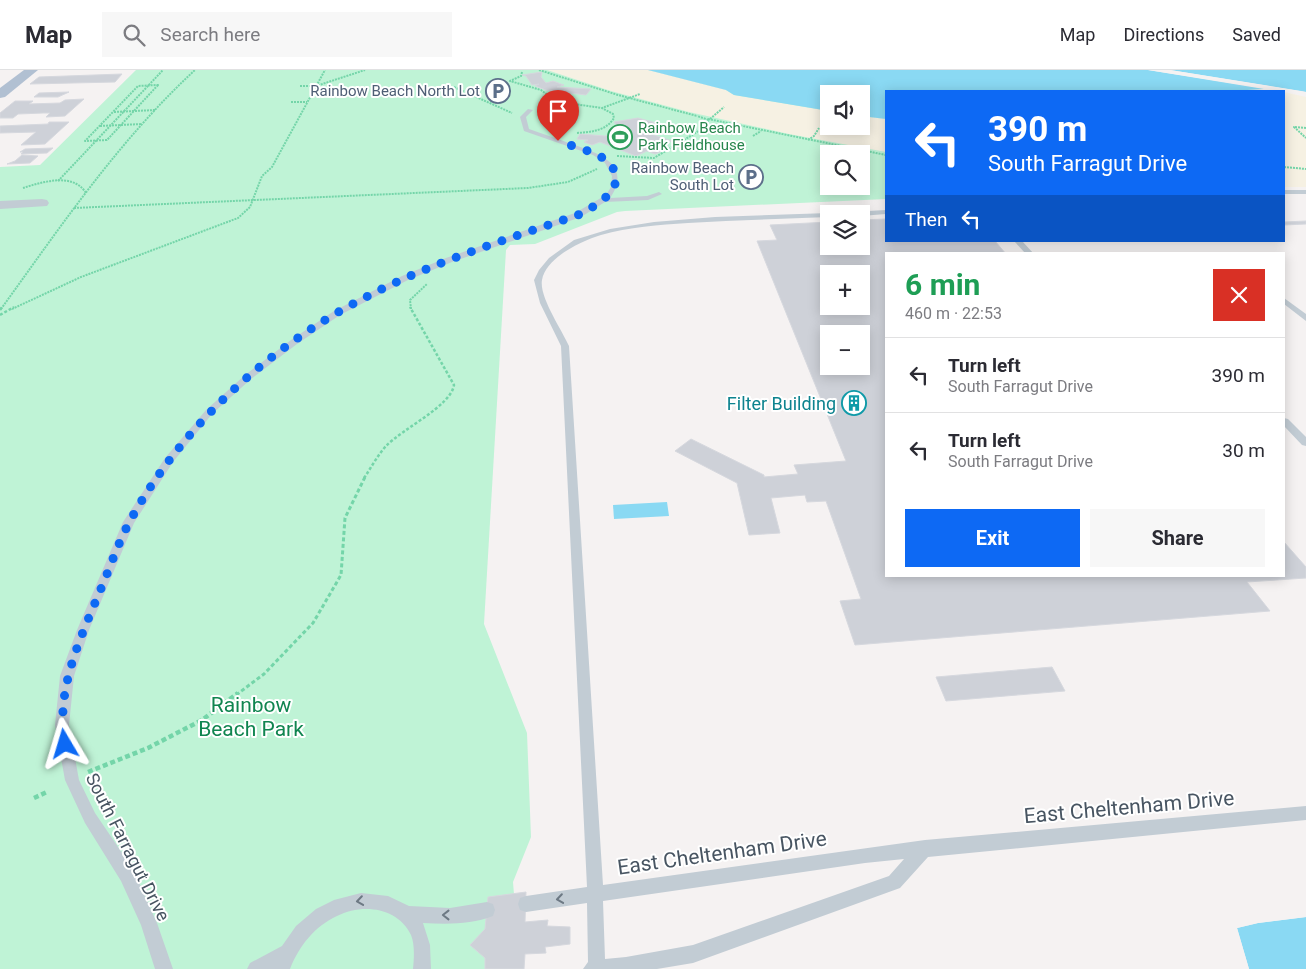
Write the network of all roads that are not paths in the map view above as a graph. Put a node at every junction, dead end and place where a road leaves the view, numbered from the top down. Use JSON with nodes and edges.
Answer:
{"nodes":[{"id":1,"x":32,"y":70,"type":"edge"},
{"id":2,"x":0,"y":94,"type":"edge"},
{"id":3,"x":530,"y":110,"type":"dead end"},
{"id":4,"x":1285,"y":192,"type":"edge"},
{"id":5,"x":1306,"y":192,"type":"edge"},
{"id":6,"x":606,"y":198,"type":"junction"},
{"id":7,"x":42,"y":203,"type":"dead end"},
{"id":8,"x":0,"y":205,"type":"edge"},
{"id":9,"x":885,"y":212,"type":"edge"},
{"id":10,"x":870,"y":213,"type":"edge"},
{"id":11,"x":820,"y":215,"type":"edge"},
{"id":12,"x":1019,"y":242,"type":"edge"},
{"id":13,"x":1028,"y":252,"type":"edge"},
{"id":14,"x":1285,"y":301,"type":"edge"},
{"id":15,"x":1306,"y":318,"type":"edge"},
{"id":16,"x":1285,"y":422,"type":"edge"},
{"id":17,"x":1306,"y":443,"type":"edge"},
{"id":18,"x":1306,"y":813,"type":"edge"},
{"id":19,"x":926,"y":848,"type":"junction"},
{"id":20,"x":595,"y":894,"type":"junction"},
{"id":21,"x":526,"y":904,"type":"dead end"},
{"id":22,"x":487,"y":910,"type":"dead end"},
{"id":23,"x":406,"y":914,"type":"junction"},
{"id":24,"x":284,"y":961,"type":"edge"},
{"id":25,"x":164,"y":969,"type":"edge"},
{"id":26,"x":256,"y":969,"type":"edge"},
{"id":27,"x":422,"y":969,"type":"edge"},
{"id":28,"x":592,"y":969,"type":"edge"},
{"id":29,"x":597,"y":969,"type":"edge"}],
"edges":[{"from":1,"to":2,"type":"main road"},
{"from":3,"to":6,"type":"lane"},
{"from":4,"to":5,"type":"lane"},
{"from":6,"to":6,"type":"lane"},
{"from":6,"to":25,"type":"lane","name":"South Farragut Drive"},
{"from":7,"to":8,"type":"street"},
{"from":9,"to":10,"type":"lane"},
{"from":11,"to":20,"type":"lane"},
{"from":12,"to":13,"type":"lane"},
{"from":14,"to":15,"type":"lane"},
{"from":16,"to":17,"type":"lane"},
{"from":18,"to":19,"type":"lane","name":"East Cheltenham Drive"},
{"from":19,"to":20,"type":"lane","name":"East Cheltenham Drive"},
{"from":19,"to":29,"type":"lane"},
{"from":20,"to":21,"type":"lane","name":"East Cheltenham Drive","one_way":true},
{"from":20,"to":29,"type":"lane"},
{"from":22,"to":23,"type":"lane","one_way":true},
{"from":23,"to":24,"type":"lane","one_way":true},
{"from":23,"to":27,"type":"lane"},
{"from":24,"to":26,"type":"lane"},
{"from":28,"to":29,"type":"lane"}]}
